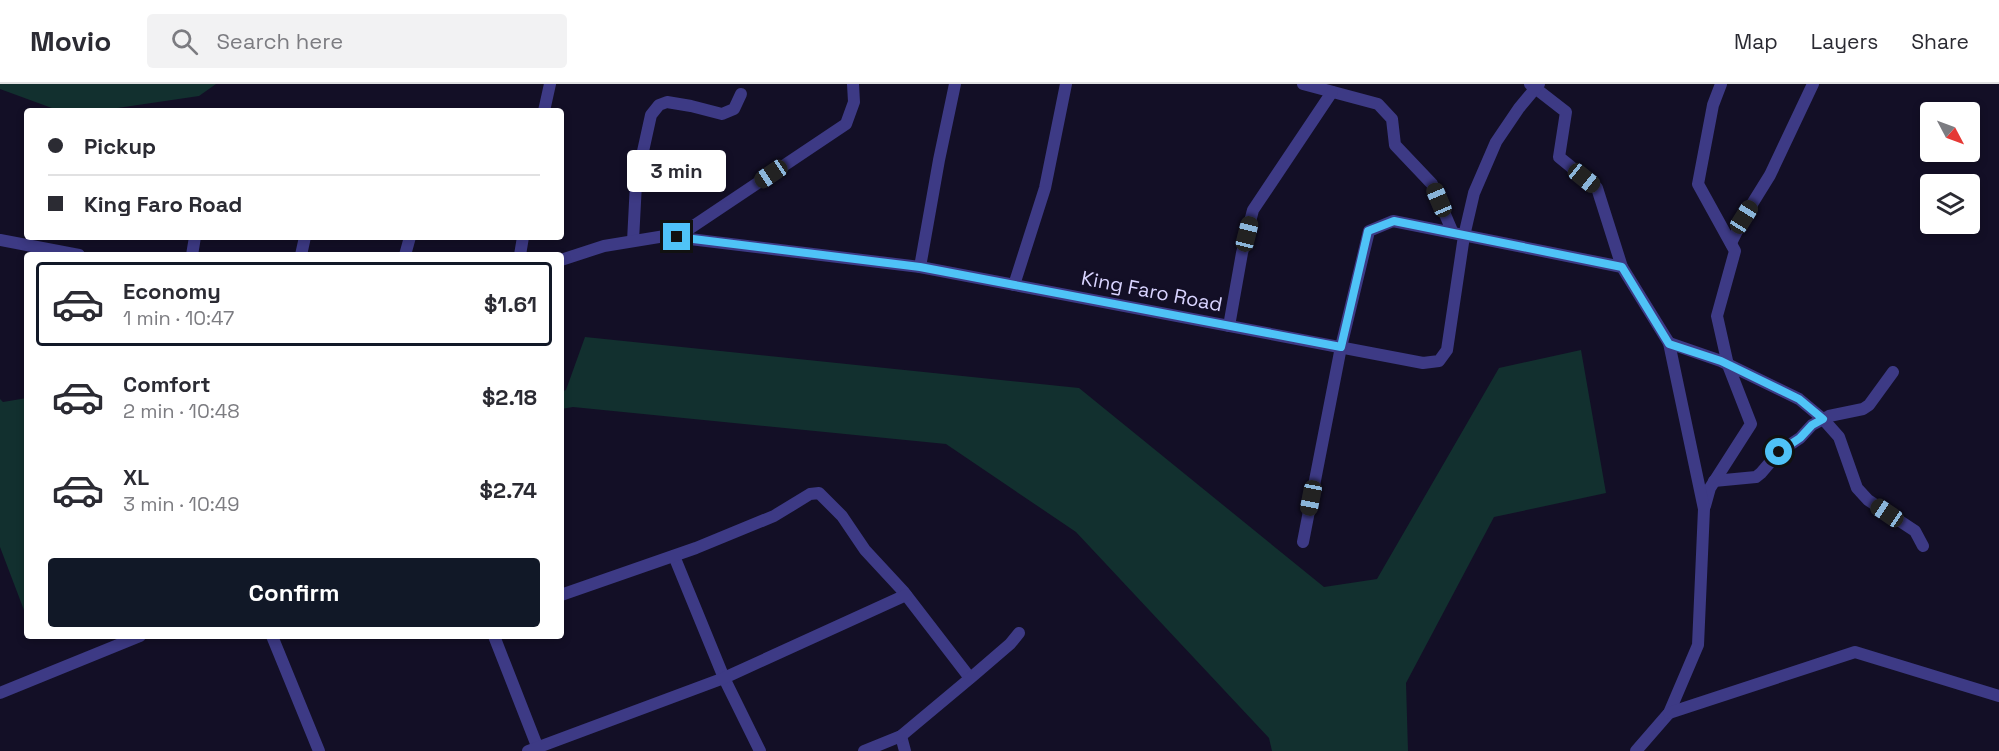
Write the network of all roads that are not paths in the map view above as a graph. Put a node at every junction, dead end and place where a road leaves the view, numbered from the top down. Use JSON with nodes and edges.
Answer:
{"nodes":[{"id":1,"x":550,"y":84,"type":"edge"},
{"id":2,"x":853,"y":84,"type":"edge"},
{"id":3,"x":955,"y":84,"type":"edge"},
{"id":4,"x":1066,"y":84,"type":"edge"},
{"id":5,"x":1303,"y":84,"type":"edge"},
{"id":6,"x":1721,"y":84,"type":"edge"},
{"id":7,"x":1813,"y":84,"type":"edge"},
{"id":8,"x":1534,"y":85,"type":"edge"},
{"id":9,"x":1332,"y":92,"type":"junction"},
{"id":10,"x":741,"y":94,"type":"dead end"},
{"id":11,"x":545,"y":108,"type":"edge"},
{"id":12,"x":1459,"y":234,"type":"junction"},
{"id":13,"x":677,"y":237,"type":"junction"},
{"id":14,"x":0,"y":240,"type":"edge"},
{"id":15,"x":633,"y":241,"type":"junction"},
{"id":16,"x":1731,"y":243,"type":"junction"},
{"id":17,"x":63,"y":252,"type":"edge"},
{"id":18,"x":564,"y":259,"type":"edge"},
{"id":19,"x":920,"y":267,"type":"junction"},
{"id":20,"x":1622,"y":267,"type":"junction"},
{"id":21,"x":1014,"y":285,"type":"junction"},
{"id":22,"x":1229,"y":326,"type":"junction"},
{"id":23,"x":1669,"y":344,"type":"junction"},
{"id":24,"x":1341,"y":347,"type":"junction"},
{"id":25,"x":1728,"y":365,"type":"junction"},
{"id":26,"x":1893,"y":372,"type":"dead end"},
{"id":27,"x":1823,"y":419,"type":"junction"},
{"id":28,"x":1714,"y":481,"type":"junction"},
{"id":29,"x":1704,"y":509,"type":"junction"},
{"id":30,"x":1303,"y":542,"type":"dead end"},
{"id":31,"x":1923,"y":546,"type":"dead end"},
{"id":32,"x":674,"y":556,"type":"junction"},
{"id":33,"x":564,"y":594,"type":"edge"},
{"id":34,"x":906,"y":595,"type":"junction"},
{"id":35,"x":1019,"y":633,"type":"dead end"},
{"id":36,"x":133,"y":639,"type":"edge"},
{"id":37,"x":273,"y":639,"type":"edge"},
{"id":38,"x":495,"y":639,"type":"edge"},
{"id":39,"x":724,"y":678,"type":"junction"},
{"id":40,"x":970,"y":678,"type":"junction"},
{"id":41,"x":0,"y":693,"type":"edge"},
{"id":42,"x":1999,"y":696,"type":"edge"},
{"id":43,"x":1668,"y":713,"type":"junction"},
{"id":44,"x":901,"y":736,"type":"junction"},
{"id":45,"x":535,"y":750,"type":"edge"},
{"id":46,"x":319,"y":751,"type":"edge"},
{"id":47,"x":760,"y":751,"type":"edge"},
{"id":48,"x":864,"y":751,"type":"edge"},
{"id":49,"x":905,"y":751,"type":"edge"},
{"id":50,"x":1635,"y":751,"type":"edge"}],
"edges":[{"from":1,"to":11,"type":"street"},
{"from":2,"to":13,"type":"street"},
{"from":3,"to":19,"type":"street"},
{"from":4,"to":21,"type":"street"},
{"from":5,"to":9,"type":"street"},
{"from":6,"to":16,"type":"street"},
{"from":7,"to":16,"type":"street"},
{"from":8,"to":12,"type":"street","name":"King Faro Road"},
{"from":8,"to":20,"type":"street"},
{"from":9,"to":12,"type":"street"},
{"from":9,"to":22,"type":"street"},
{"from":10,"to":15,"type":"street"},
{"from":12,"to":20,"type":"street"},
{"from":12,"to":24,"type":"street"},
{"from":12,"to":24,"type":"street","name":"King Faro Road"},
{"from":13,"to":15,"type":"street","name":"King Faro Road"},
{"from":13,"to":19,"type":"street","name":"King Faro Road"},
{"from":14,"to":17,"type":"street"},
{"from":15,"to":18,"type":"street","name":"King Faro Road"},
{"from":16,"to":25,"type":"street"},
{"from":19,"to":21,"type":"street","name":"King Faro Road"},
{"from":20,"to":23,"type":"street"},
{"from":21,"to":22,"type":"street","name":"King Faro Road"},
{"from":22,"to":24,"type":"street","name":"King Faro Road"},
{"from":23,"to":25,"type":"street"},
{"from":23,"to":29,"type":"street"},
{"from":24,"to":30,"type":"street"},
{"from":25,"to":27,"type":"street"},
{"from":25,"to":28,"type":"street"},
{"from":26,"to":27,"type":"street"},
{"from":27,"to":28,"type":"street"},
{"from":27,"to":31,"type":"street"},
{"from":28,"to":29,"type":"street"},
{"from":29,"to":43,"type":"street"},
{"from":32,"to":33,"type":"street"},
{"from":32,"to":34,"type":"street"},
{"from":32,"to":39,"type":"street"},
{"from":34,"to":39,"type":"street"},
{"from":34,"to":40,"type":"street"},
{"from":35,"to":40,"type":"street"},
{"from":36,"to":41,"type":"street"},
{"from":37,"to":46,"type":"street"},
{"from":38,"to":45,"type":"street"},
{"from":39,"to":45,"type":"street"},
{"from":39,"to":47,"type":"street"},
{"from":40,"to":44,"type":"street"},
{"from":42,"to":43,"type":"street"},
{"from":43,"to":50,"type":"street"},
{"from":44,"to":48,"type":"street"},
{"from":44,"to":49,"type":"street"}]}
